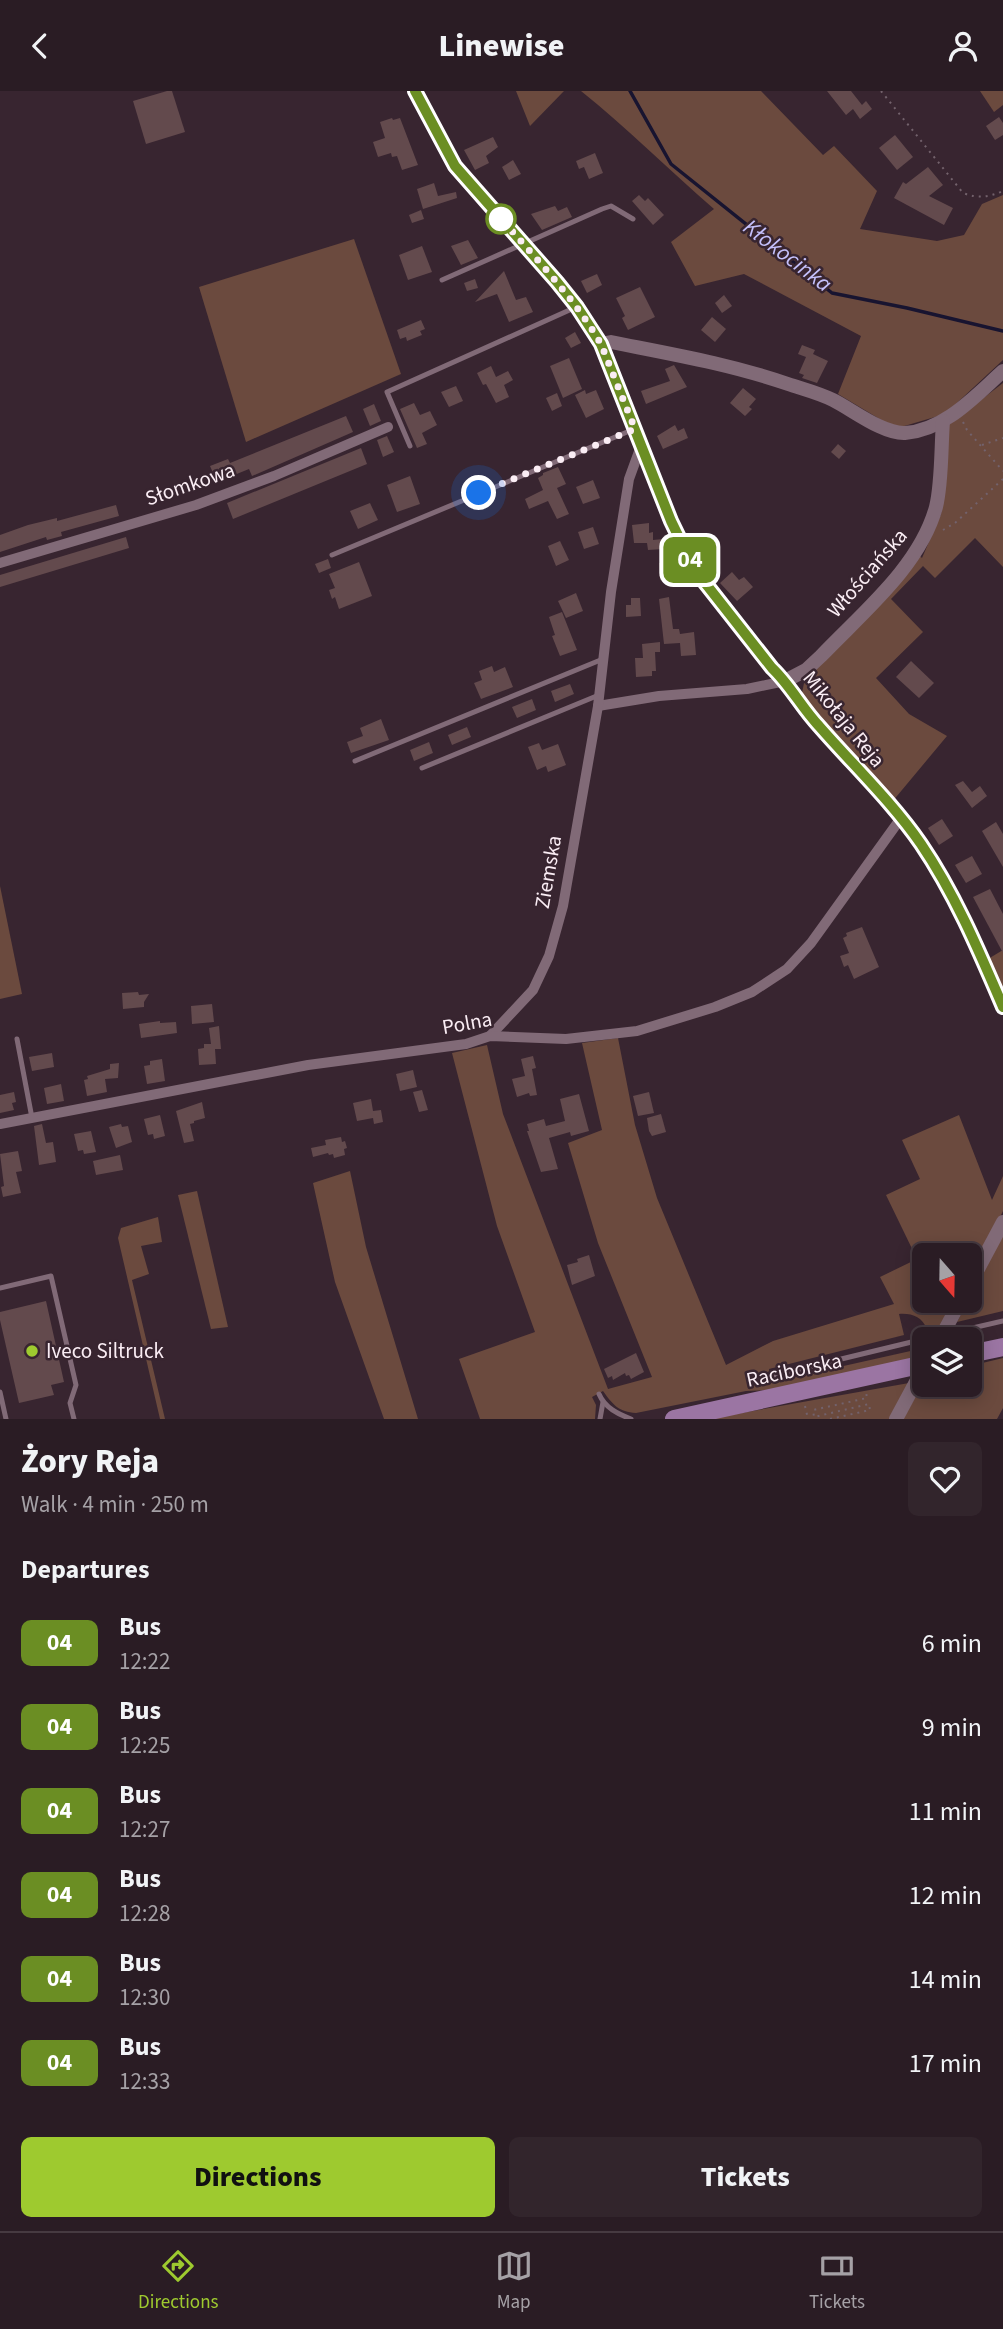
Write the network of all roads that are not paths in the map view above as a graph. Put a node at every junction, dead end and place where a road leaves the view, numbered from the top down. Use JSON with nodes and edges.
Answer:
{"nodes":[{"id":1,"x":415,"y":91,"type":"edge"},
{"id":2,"x":633,"y":219,"type":"dead end"},
{"id":3,"x":524,"y":245,"type":"junction"},
{"id":4,"x":442,"y":280,"type":"dead end"},
{"id":5,"x":577,"y":307,"type":"junction"},
{"id":6,"x":601,"y":344,"type":"junction"},
{"id":7,"x":1003,"y":371,"type":"edge"},
{"id":8,"x":943,"y":421,"type":"junction"},
{"id":9,"x":388,"y":427,"type":"dead end"},
{"id":10,"x":635,"y":429,"type":"junction"},
{"id":11,"x":410,"y":446,"type":"dead end"},
{"id":12,"x":641,"y":446,"type":"junction"},
{"id":13,"x":332,"y":555,"type":"dead end"},
{"id":14,"x":0,"y":563,"type":"edge"},
{"id":15,"x":603,"y":659,"type":"junction"},
{"id":16,"x":785,"y":681,"type":"junction"},
{"id":17,"x":599,"y":701,"type":"junction"},
{"id":18,"x":355,"y":761,"type":"dead end"},
{"id":19,"x":422,"y":768,"type":"dead end"},
{"id":20,"x":901,"y":818,"type":"junction"},
{"id":21,"x":1003,"y":1007,"type":"edge"},
{"id":22,"x":490,"y":1036,"type":"junction"},
{"id":23,"x":18,"y":1039,"type":"dead end"},
{"id":24,"x":32,"y":1118,"type":"junction"},
{"id":25,"x":0,"y":1124,"type":"edge"},
{"id":26,"x":1003,"y":1222,"type":"edge"},
{"id":27,"x":982,"y":1261,"type":"edge"},
{"id":28,"x":0,"y":1287,"type":"edge"},
{"id":29,"x":1003,"y":1321,"type":"edge"},
{"id":30,"x":977,"y":1327,"type":"edge"},
{"id":31,"x":912,"y":1342,"type":"edge"},
{"id":32,"x":1003,"y":1347,"type":"edge"},
{"id":33,"x":982,"y":1351,"type":"edge"},
{"id":34,"x":912,"y":1368,"type":"edge"},
{"id":35,"x":771,"y":1376,"type":"dead end"},
{"id":36,"x":912,"y":1389,"type":"edge"},
{"id":37,"x":0,"y":1392,"type":"edge"},
{"id":38,"x":599,"y":1394,"type":"dead end"},
{"id":39,"x":603,"y":1402,"type":"junction"},
{"id":40,"x":6,"y":1419,"type":"edge"},
{"id":41,"x":74,"y":1419,"type":"edge"},
{"id":42,"x":600,"y":1419,"type":"edge"},
{"id":43,"x":631,"y":1419,"type":"edge"},
{"id":44,"x":674,"y":1419,"type":"edge"},
{"id":45,"x":896,"y":1419,"type":"edge"}],
"edges":[{"from":1,"to":3,"type":"street","name":"Mikołaja Reja"},
{"from":2,"to":3,"type":"lane"},
{"from":3,"to":4,"type":"lane"},
{"from":3,"to":5,"type":"street","name":"Mikołaja Reja"},
{"from":5,"to":6,"type":"street","name":"Mikołaja Reja"},
{"from":5,"to":11,"type":"lane"},
{"from":6,"to":8,"type":"street"},
{"from":6,"to":10,"type":"street","name":"Mikołaja Reja"},
{"from":7,"to":8,"type":"street"},
{"from":8,"to":16,"type":"street","name":"Włościańska"},
{"from":9,"to":14,"type":"street","name":"Słomkowa"},
{"from":10,"to":12,"type":"street","name":"Mikołaja Reja"},
{"from":10,"to":13,"type":"lane"},
{"from":12,"to":15,"type":"street","name":"Ziemska"},
{"from":12,"to":16,"type":"street","name":"Mikołaja Reja"},
{"from":15,"to":17,"type":"street","name":"Ziemska"},
{"from":15,"to":18,"type":"lane"},
{"from":16,"to":17,"type":"street"},
{"from":16,"to":20,"type":"street","name":"Mikołaja Reja"},
{"from":17,"to":19,"type":"lane"},
{"from":17,"to":22,"type":"street","name":"Ziemska"},
{"from":20,"to":21,"type":"street","name":"Mikołaja Reja"},
{"from":20,"to":22,"type":"street","name":"Polna"},
{"from":22,"to":24,"type":"street","name":"Polna"},
{"from":23,"to":24,"type":"lane"},
{"from":24,"to":25,"type":"street","name":"Polna"},
{"from":26,"to":27,"type":"street"},
{"from":28,"to":41,"type":"lane"},
{"from":29,"to":30,"type":"lane","name":"Raciborska"},
{"from":31,"to":35,"type":"lane","name":"Raciborska"},
{"from":32,"to":33,"type":"main road"},
{"from":34,"to":44,"type":"main road","name":"Raciborska"},
{"from":36,"to":45,"type":"street"},
{"from":37,"to":40,"type":"lane"},
{"from":38,"to":39,"type":"lane"},
{"from":39,"to":42,"type":"lane"},
{"from":39,"to":43,"type":"lane"}]}
